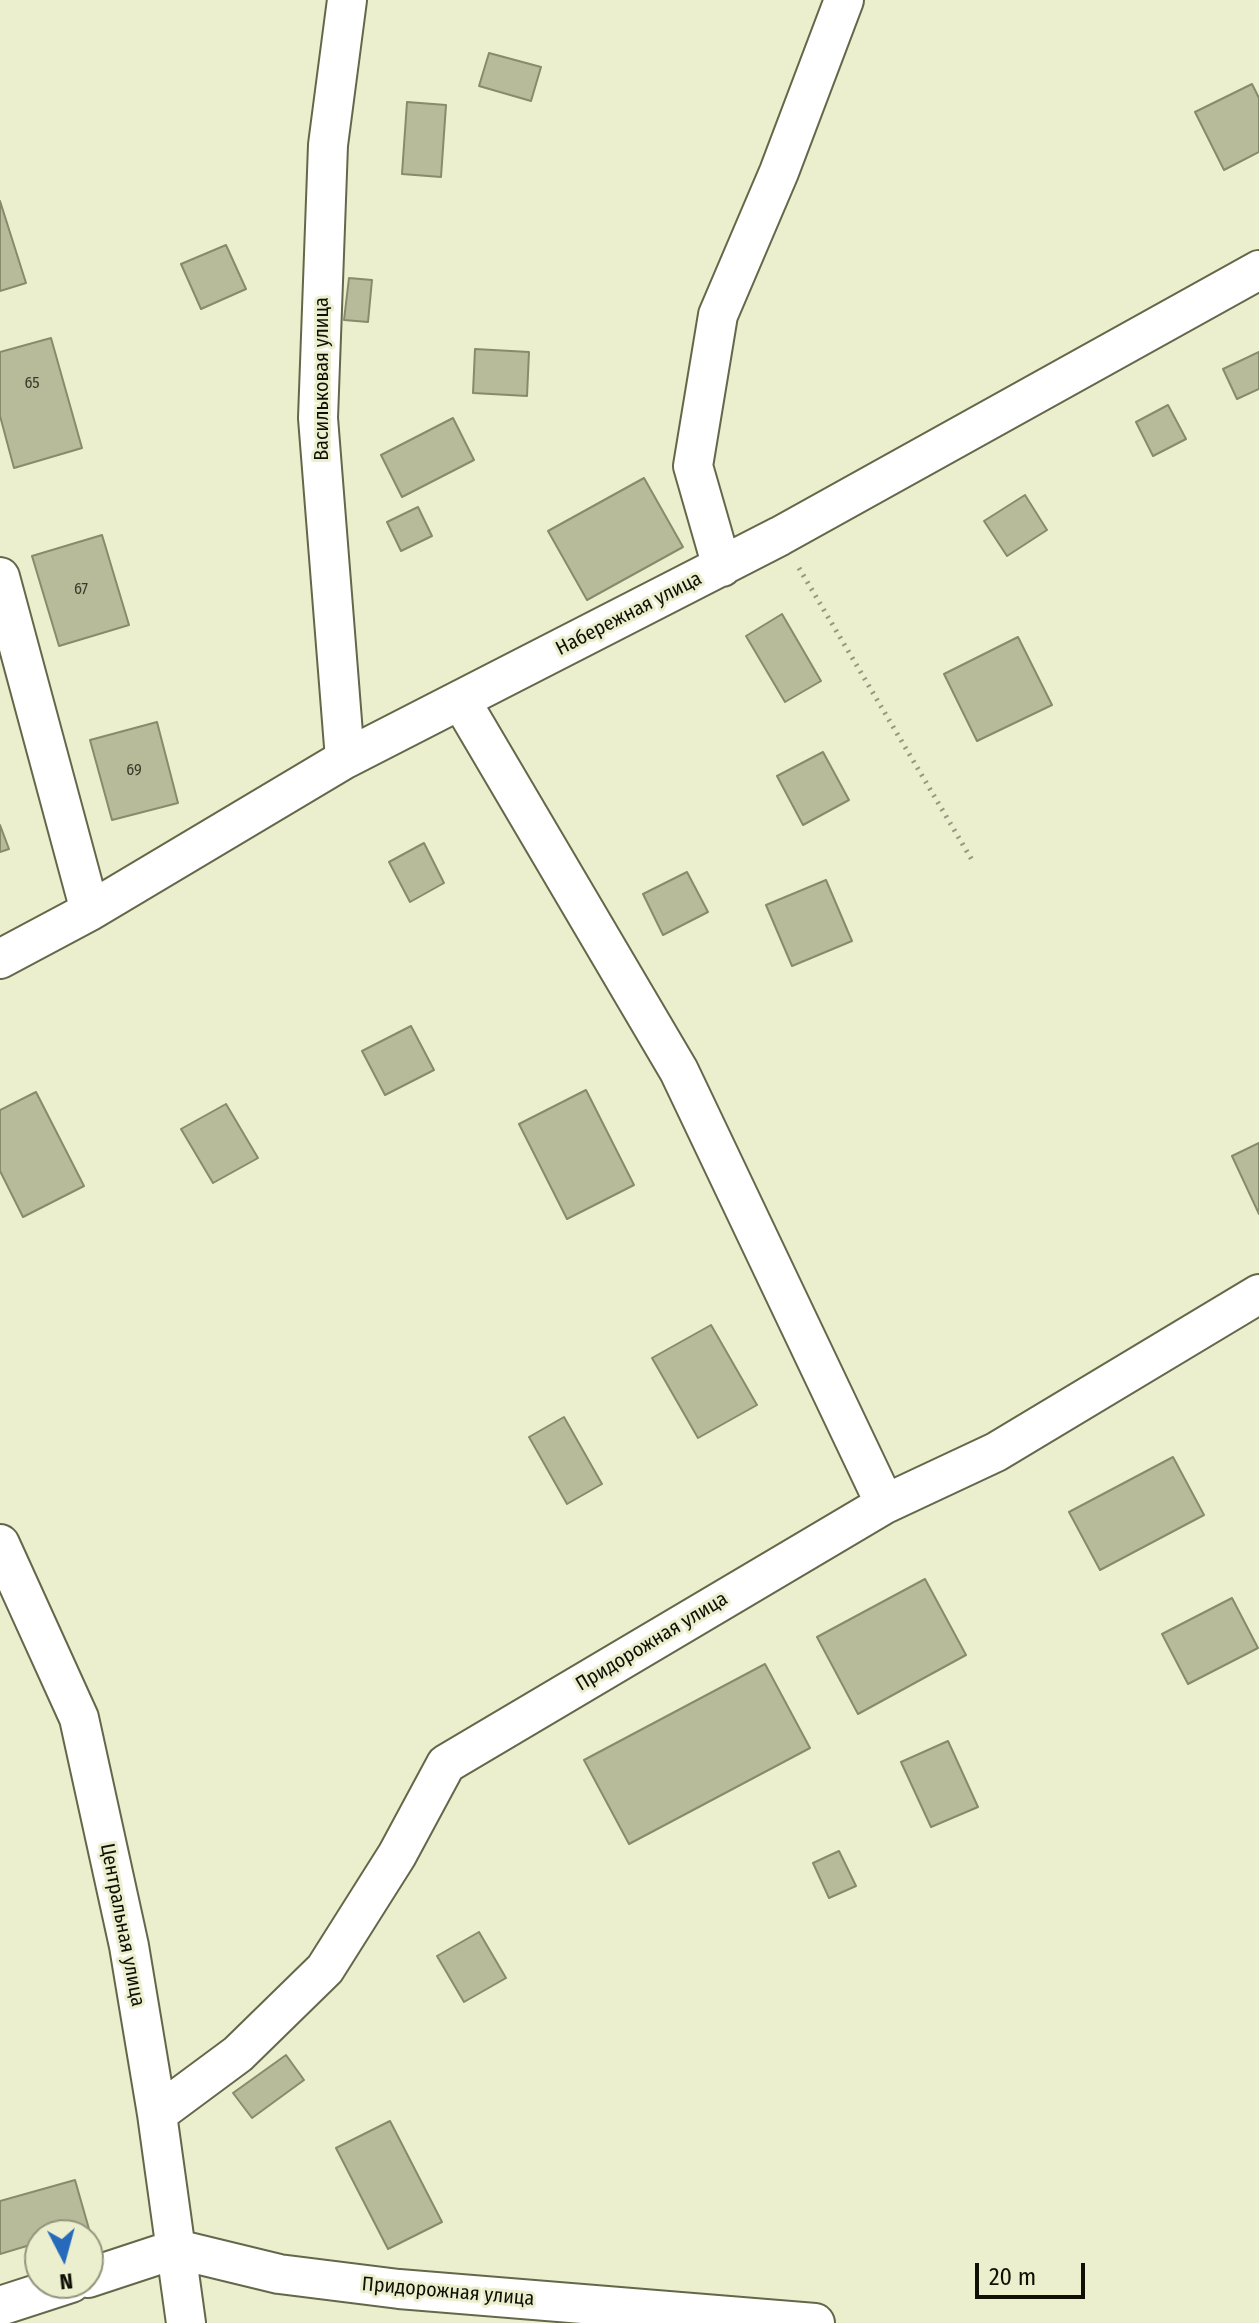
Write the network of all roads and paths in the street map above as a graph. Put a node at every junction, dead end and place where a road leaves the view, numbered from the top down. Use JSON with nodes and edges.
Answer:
{"nodes":[{"id":1,"x":347,"y":0,"type":"edge"},
{"id":2,"x":844,"y":0,"type":"edge"},
{"id":3,"x":1259,"y":270,"type":"edge"},
{"id":4,"x":780,"y":536,"type":"junction"},
{"id":5,"x":722,"y":567,"type":"junction"},
{"id":6,"x":0,"y":577,"type":"edge"},
{"id":7,"x":461,"y":701,"type":"junction"},
{"id":8,"x":345,"y":759,"type":"junction"},
{"id":9,"x":972,"y":860,"type":"dead end"},
{"id":10,"x":90,"y":911,"type":"junction"},
{"id":11,"x":0,"y":959,"type":"edge"},
{"id":12,"x":1259,"y":1294,"type":"edge"},
{"id":13,"x":885,"y":1504,"type":"junction"},
{"id":14,"x":0,"y":1544,"type":"edge"},
{"id":15,"x":12,"y":1604,"type":"edge"},
{"id":16,"x":157,"y":2114,"type":"junction"},
{"id":17,"x":176,"y":2249,"type":"junction"},
{"id":18,"x":104,"y":2273,"type":"edge"},
{"id":19,"x":24,"y":2298,"type":"edge"},
{"id":20,"x":0,"y":2306,"type":"edge"},
{"id":21,"x":186,"y":2323,"type":"edge"},
{"id":22,"x":815,"y":2323,"type":"edge"}],
"edges":[{"from":1,"to":8,"type":"street","name":"Васильковая улица"},
{"from":2,"to":5,"type":"street"},
{"from":3,"to":4,"type":"street","name":"Набережная улица"},
{"from":4,"to":5,"type":"street","name":"Набережная улица"},
{"from":4,"to":9,"type":"path"},
{"from":5,"to":7,"type":"street","name":"Набережная улица"},
{"from":6,"to":10,"type":"street"},
{"from":7,"to":8,"type":"street","name":"Набережная улица"},
{"from":7,"to":13,"type":"street"},
{"from":8,"to":10,"type":"street","name":"Набережная улица"},
{"from":10,"to":11,"type":"street","name":"Набережная улица"},
{"from":12,"to":13,"type":"street","name":"Придорожная улица"},
{"from":13,"to":16,"type":"street","name":"Придорожная улица"},
{"from":14,"to":15,"type":"street","name":"Центральная улица"},
{"from":15,"to":16,"type":"street","name":"Центральная улица"},
{"from":16,"to":17,"type":"street","name":"Центральная улица"},
{"from":17,"to":18,"type":"street"},
{"from":17,"to":21,"type":"street","name":"Центральная улица"},
{"from":17,"to":22,"type":"street","name":"Придорожная улица"},
{"from":19,"to":20,"type":"street"}]}
